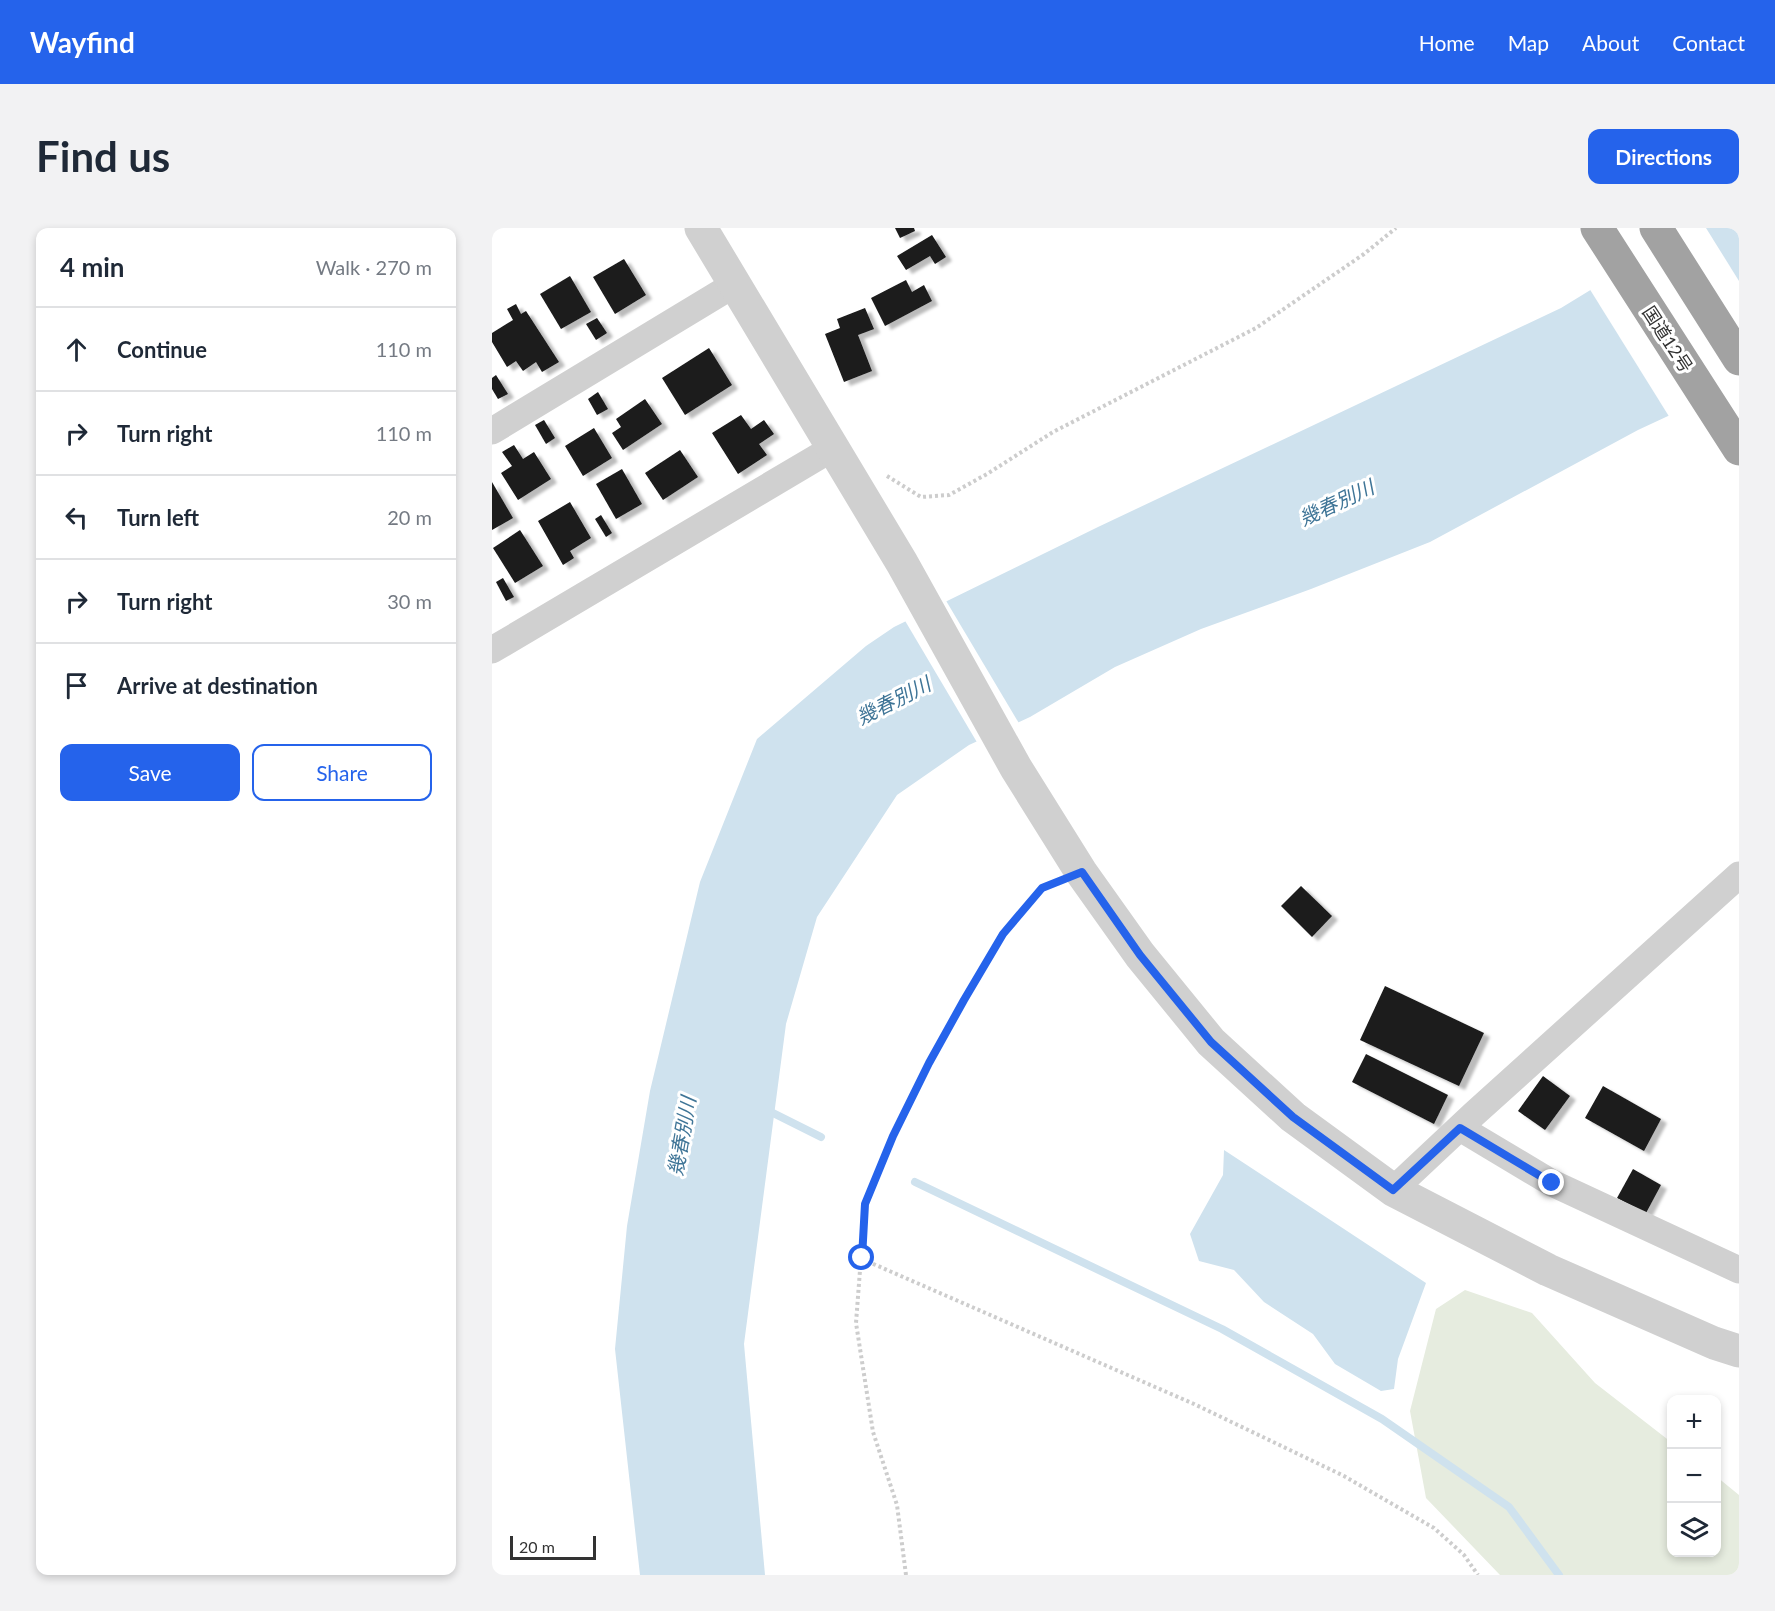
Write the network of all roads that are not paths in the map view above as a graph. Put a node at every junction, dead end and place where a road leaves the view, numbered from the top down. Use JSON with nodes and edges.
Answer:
{"nodes":[{"id":1,"x":701,"y":228,"type":"edge"},
{"id":2,"x":1597,"y":228,"type":"edge"},
{"id":3,"x":1656,"y":228,"type":"edge"},
{"id":4,"x":735,"y":284,"type":"junction"},
{"id":5,"x":1739,"y":359,"type":"edge"},
{"id":6,"x":492,"y":431,"type":"edge"},
{"id":7,"x":833,"y":448,"type":"junction"},
{"id":8,"x":1739,"y":450,"type":"edge"},
{"id":9,"x":492,"y":650,"type":"edge"},
{"id":10,"x":1739,"y":875,"type":"edge"},
{"id":11,"x":1460,"y":1128,"type":"junction"},
{"id":12,"x":1393,"y":1190,"type":"junction"},
{"id":13,"x":1739,"y":1270,"type":"edge"},
{"id":14,"x":1739,"y":1351,"type":"edge"}],
"edges":[{"from":1,"to":4,"type":"street"},
{"from":2,"to":8,"type":"highway","name":"国道12号"},
{"from":3,"to":5,"type":"highway"},
{"from":4,"to":6,"type":"street"},
{"from":4,"to":7,"type":"street"},
{"from":7,"to":9,"type":"street"},
{"from":7,"to":12,"type":"street"},
{"from":10,"to":11,"type":"street"},
{"from":11,"to":12,"type":"street"},
{"from":11,"to":13,"type":"street"},
{"from":12,"to":14,"type":"street"}]}
